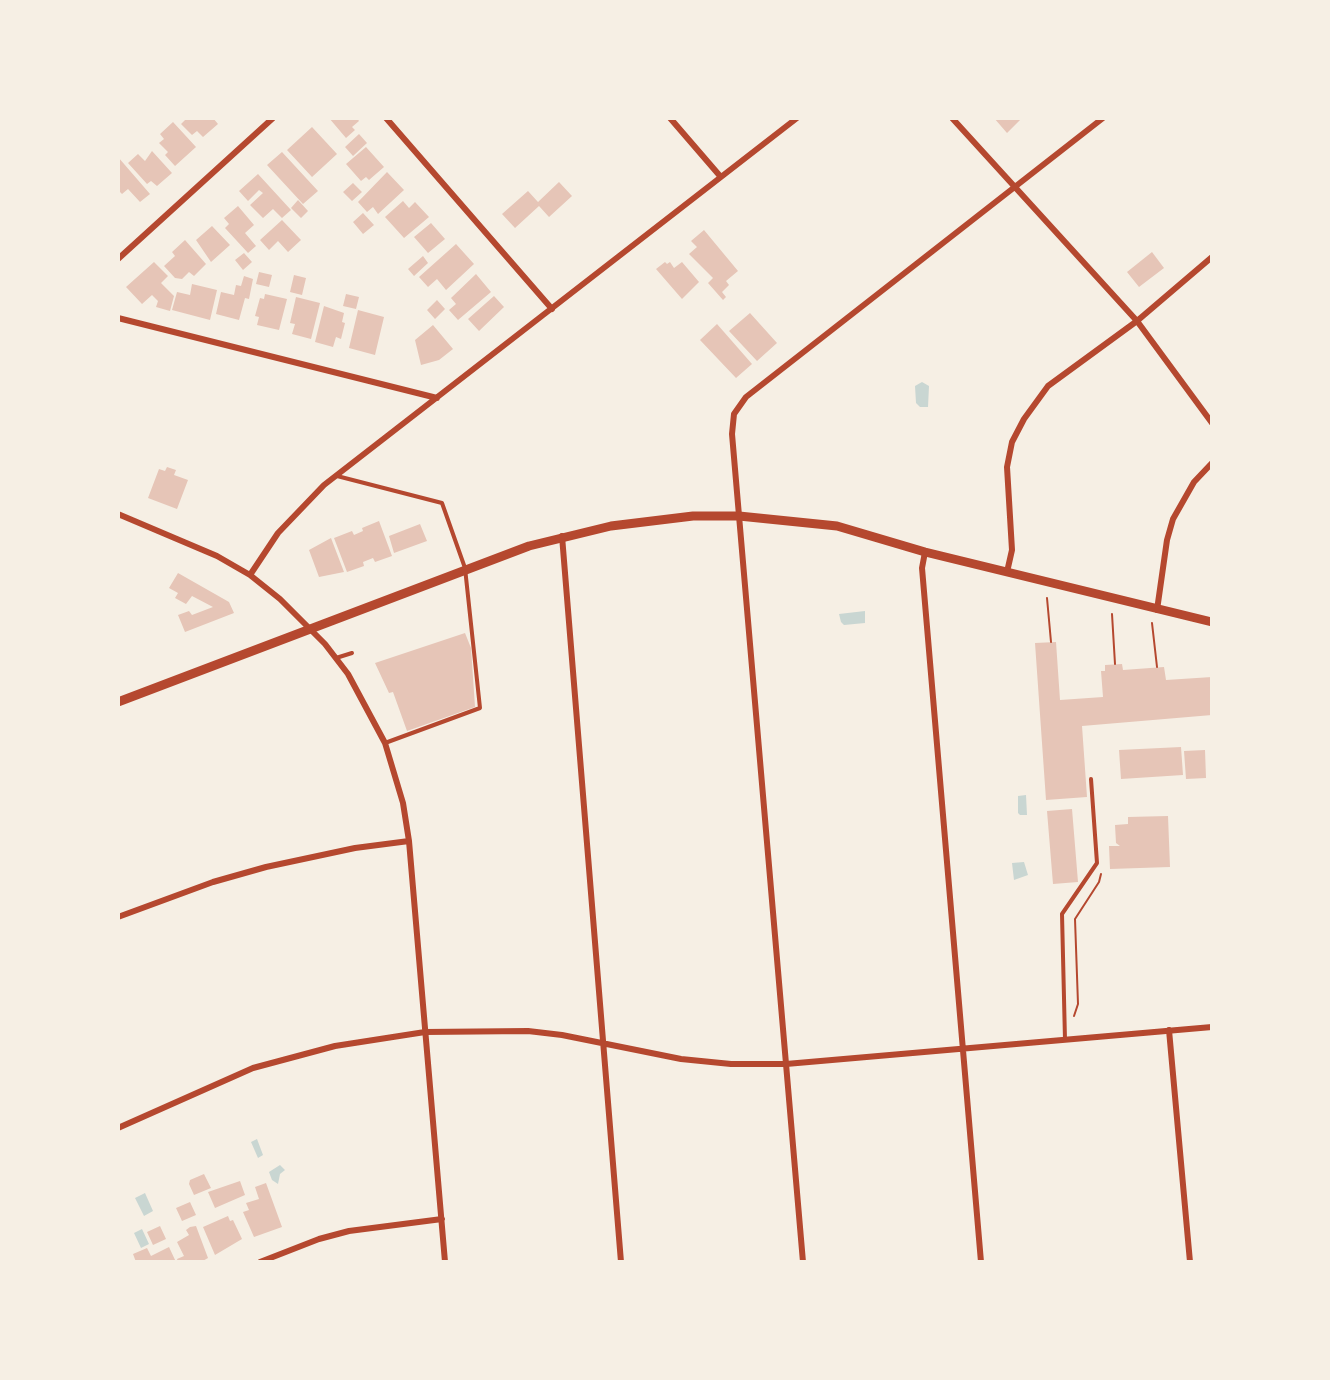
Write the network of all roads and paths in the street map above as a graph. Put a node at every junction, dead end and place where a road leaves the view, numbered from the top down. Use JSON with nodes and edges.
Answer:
{"nodes":[{"id":1,"x":273,"y":118,"type":"edge"},
{"id":2,"x":386,"y":118,"type":"edge"},
{"id":3,"x":670,"y":118,"type":"edge"},
{"id":4,"x":797,"y":118,"type":"edge"},
{"id":5,"x":952,"y":118,"type":"edge"},
{"id":6,"x":1103,"y":118,"type":"edge"},
{"id":7,"x":720,"y":176,"type":"junction"},
{"id":8,"x":1015,"y":188,"type":"junction"},
{"id":9,"x":1212,"y":257,"type":"edge"},
{"id":10,"x":118,"y":259,"type":"edge"},
{"id":11,"x":552,"y":309,"type":"junction"},
{"id":12,"x":118,"y":318,"type":"edge"},
{"id":13,"x":1137,"y":321,"type":"junction"},
{"id":14,"x":436,"y":398,"type":"junction"},
{"id":15,"x":1212,"y":423,"type":"edge"},
{"id":16,"x":1212,"y":463,"type":"edge"},
{"id":17,"x":336,"y":476,"type":"junction"},
{"id":18,"x":118,"y":514,"type":"edge"},
{"id":19,"x":739,"y":516,"type":"junction"},
{"id":20,"x":562,"y":536,"type":"junction"},
{"id":21,"x":925,"y":552,"type":"junction"},
{"id":22,"x":465,"y":568,"type":"junction"},
{"id":23,"x":1007,"y":572,"type":"junction"},
{"id":24,"x":250,"y":575,"type":"junction"},
{"id":25,"x":1047,"y":598,"type":"dead end"},
{"id":26,"x":1157,"y":609,"type":"junction"},
{"id":27,"x":1112,"y":614,"type":"dead end"},
{"id":28,"x":1212,"y":622,"type":"edge"},
{"id":29,"x":1152,"y":623,"type":"dead end"},
{"id":30,"x":312,"y":628,"type":"junction"},
{"id":31,"x":1051,"y":642,"type":"dead end"},
{"id":32,"x":351,"y":653,"type":"dead end"},
{"id":33,"x":336,"y":658,"type":"junction"},
{"id":34,"x":1115,"y":664,"type":"dead end"},
{"id":35,"x":1157,"y":667,"type":"dead end"},
{"id":36,"x":118,"y":702,"type":"edge"},
{"id":37,"x":385,"y":742,"type":"junction"},
{"id":38,"x":1091,"y":779,"type":"dead end"},
{"id":39,"x":409,"y":841,"type":"junction"},
{"id":40,"x":1102,"y":873,"type":"dead end"},
{"id":41,"x":118,"y":916,"type":"edge"},
{"id":42,"x":1072,"y":1022,"type":"dead end"},
{"id":43,"x":1212,"y":1027,"type":"edge"},
{"id":44,"x":1169,"y":1030,"type":"junction"},
{"id":45,"x":426,"y":1032,"type":"junction"},
{"id":46,"x":1065,"y":1040,"type":"junction"},
{"id":47,"x":604,"y":1043,"type":"junction"},
{"id":48,"x":963,"y":1049,"type":"junction"},
{"id":49,"x":786,"y":1064,"type":"junction"},
{"id":50,"x":118,"y":1128,"type":"edge"},
{"id":51,"x":442,"y":1219,"type":"junction"},
{"id":52,"x":261,"y":1262,"type":"edge"},
{"id":53,"x":445,"y":1262,"type":"edge"},
{"id":54,"x":621,"y":1262,"type":"edge"},
{"id":55,"x":803,"y":1262,"type":"edge"},
{"id":56,"x":981,"y":1262,"type":"edge"},
{"id":57,"x":1190,"y":1262,"type":"edge"}],
"edges":[{"from":1,"to":10,"type":"street"},
{"from":2,"to":11,"type":"street"},
{"from":3,"to":7,"type":"street"},
{"from":4,"to":7,"type":"street"},
{"from":5,"to":8,"type":"street"},
{"from":6,"to":8,"type":"street"},
{"from":7,"to":11,"type":"street"},
{"from":8,"to":13,"type":"street"},
{"from":8,"to":19,"type":"street"},
{"from":9,"to":13,"type":"street"},
{"from":11,"to":14,"type":"street"},
{"from":12,"to":14,"type":"street"},
{"from":13,"to":15,"type":"street"},
{"from":13,"to":23,"type":"street"},
{"from":14,"to":17,"type":"street"},
{"from":16,"to":26,"type":"street"},
{"from":17,"to":22,"type":"lane"},
{"from":17,"to":24,"type":"street"},
{"from":18,"to":24,"type":"street"},
{"from":19,"to":20,"type":"street"},
{"from":19,"to":21,"type":"street"},
{"from":19,"to":49,"type":"street"},
{"from":20,"to":22,"type":"street"},
{"from":20,"to":47,"type":"street"},
{"from":21,"to":23,"type":"street"},
{"from":21,"to":48,"type":"street"},
{"from":22,"to":30,"type":"street"},
{"from":22,"to":37,"type":"lane"},
{"from":23,"to":26,"type":"street"},
{"from":24,"to":30,"type":"street"},
{"from":25,"to":31,"type":"path"},
{"from":26,"to":28,"type":"street"},
{"from":27,"to":34,"type":"path"},
{"from":29,"to":35,"type":"path"},
{"from":30,"to":33,"type":"street"},
{"from":30,"to":36,"type":"street"},
{"from":32,"to":33,"type":"lane"},
{"from":33,"to":37,"type":"street"},
{"from":37,"to":39,"type":"street"},
{"from":38,"to":46,"type":"lane"},
{"from":39,"to":41,"type":"street"},
{"from":39,"to":45,"type":"street"},
{"from":40,"to":42,"type":"path"},
{"from":43,"to":44,"type":"street"},
{"from":44,"to":46,"type":"street"},
{"from":44,"to":57,"type":"street"},
{"from":45,"to":47,"type":"street"},
{"from":45,"to":50,"type":"street"},
{"from":45,"to":51,"type":"street"},
{"from":46,"to":48,"type":"street"},
{"from":47,"to":49,"type":"street"},
{"from":47,"to":54,"type":"street"},
{"from":48,"to":49,"type":"street"},
{"from":48,"to":56,"type":"street"},
{"from":49,"to":55,"type":"street"},
{"from":51,"to":52,"type":"street"},
{"from":51,"to":53,"type":"street"}]}
